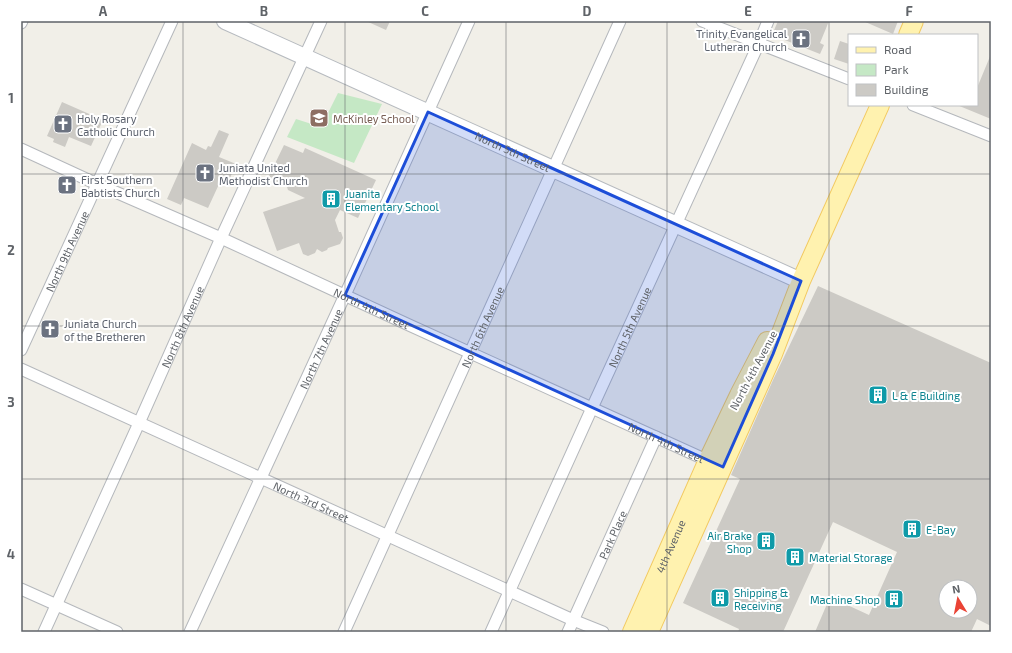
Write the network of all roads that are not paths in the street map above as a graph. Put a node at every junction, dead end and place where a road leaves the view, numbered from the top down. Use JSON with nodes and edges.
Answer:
{"nodes":[{"id":1,"x":172,"y":21,"type":"edge"},
{"id":2,"x":225,"y":21,"type":"edge"},
{"id":3,"x":321,"y":21,"type":"edge"},
{"id":4,"x":469,"y":21,"type":"edge"},
{"id":5,"x":620,"y":21,"type":"edge"},
{"id":6,"x":702,"y":21,"type":"edge"},
{"id":7,"x":768,"y":21,"type":"edge"},
{"id":8,"x":914,"y":21,"type":"edge"},
{"id":9,"x":908,"y":34,"type":"edge"},
{"id":10,"x":759,"y":43,"type":"junction"},
{"id":11,"x":304,"y":56,"type":"junction"},
{"id":12,"x":848,"y":79,"type":"edge"},
{"id":13,"x":880,"y":106,"type":"edge"},
{"id":14,"x":916,"y":106,"type":"edge"},
{"id":15,"x":428,"y":112,"type":"junction"},
{"id":16,"x":991,"y":136,"type":"edge"},
{"id":17,"x":21,"y":149,"type":"edge"},
{"id":18,"x":552,"y":169,"type":"junction"},
{"id":19,"x":97,"y":184,"type":"junction"},
{"id":20,"x":676,"y":225,"type":"junction"},
{"id":21,"x":221,"y":238,"type":"junction"},
{"id":22,"x":801,"y":281,"type":"junction"},
{"id":23,"x":345,"y":295,"type":"junction"},
{"id":24,"x":21,"y":350,"type":"edge"},
{"id":25,"x":470,"y":353,"type":"junction"},
{"id":26,"x":21,"y":369,"type":"edge"},
{"id":27,"x":592,"y":408,"type":"junction"},
{"id":28,"x":139,"y":423,"type":"junction"},
{"id":29,"x":656,"y":437,"type":"junction"},
{"id":30,"x":715,"y":464,"type":"junction"},
{"id":31,"x":260,"y":478,"type":"junction"},
{"id":32,"x":388,"y":536,"type":"junction"},
{"id":33,"x":21,"y":589,"type":"edge"},
{"id":34,"x":510,"y":591,"type":"junction"},
{"id":35,"x":56,"y":605,"type":"junction"},
{"id":36,"x":573,"y":620,"type":"junction"},
{"id":37,"x":44,"y":632,"type":"edge"},
{"id":38,"x":117,"y":632,"type":"edge"},
{"id":39,"x":190,"y":632,"type":"edge"},
{"id":40,"x":344,"y":632,"type":"edge"},
{"id":41,"x":491,"y":632,"type":"edge"},
{"id":42,"x":568,"y":632,"type":"edge"},
{"id":43,"x":602,"y":632,"type":"edge"},
{"id":44,"x":632,"y":632,"type":"edge"},
{"id":45,"x":649,"y":632,"type":"edge"}],
"edges":[{"from":1,"to":19,"type":"street","name":"North 9th Avenue"},
{"from":2,"to":11,"type":"street","name":"North 5th Street"},
{"from":3,"to":11,"type":"street","name":"North 8th Avenue"},
{"from":4,"to":15,"type":"street","name":"North 7th Avenue"},
{"from":5,"to":18,"type":"street","name":"North 6th Avenue"},
{"from":6,"to":10,"type":"street"},
{"from":7,"to":10,"type":"street","name":"North 5th Avenue"},
{"from":8,"to":9,"type":"main road"},
{"from":10,"to":12,"type":"street"},
{"from":10,"to":20,"type":"street","name":"North 5th Avenue"},
{"from":11,"to":15,"type":"street","name":"North 5th Street"},
{"from":11,"to":21,"type":"street","name":"North 8th Avenue"},
{"from":13,"to":22,"type":"main road","name":"North 4th Avenue"},
{"from":14,"to":16,"type":"street"},
{"from":15,"to":18,"type":"street","name":"North 5th Street"},
{"from":15,"to":23,"type":"street","name":"North 7th Avenue"},
{"from":17,"to":19,"type":"street","name":"North 4th Street"},
{"from":18,"to":20,"type":"street","name":"North 5th Street"},
{"from":18,"to":25,"type":"street","name":"North 6th Avenue"},
{"from":19,"to":21,"type":"street","name":"North 4th Street"},
{"from":19,"to":24,"type":"street","name":"North 9th Avenue"},
{"from":20,"to":22,"type":"street","name":"North 5th Street"},
{"from":20,"to":27,"type":"street","name":"North 5th Avenue"},
{"from":21,"to":23,"type":"street","name":"North 4th Street"},
{"from":21,"to":28,"type":"street","name":"North 8th Avenue"},
{"from":22,"to":30,"type":"main road","name":"North 4th Avenue"},
{"from":23,"to":25,"type":"street","name":"North 4th Street"},
{"from":23,"to":31,"type":"street","name":"North 7th Avenue"},
{"from":25,"to":27,"type":"street","name":"North 4th Street"},
{"from":25,"to":32,"type":"street","name":"North 6th Avenue"},
{"from":26,"to":28,"type":"street","name":"North 3rd Street"},
{"from":27,"to":29,"type":"street","name":"North 4th Street"},
{"from":27,"to":34,"type":"street","name":"North 5th Avenue"},
{"from":28,"to":31,"type":"street","name":"North 3rd Street"},
{"from":28,"to":35,"type":"street","name":"North 8th Avenue"},
{"from":29,"to":30,"type":"street","name":"North 4th Street"},
{"from":29,"to":36,"type":"street","name":"Park Place"},
{"from":30,"to":44,"type":"main road","name":"4th Avenue"},
{"from":30,"to":45,"type":"main road","name":"4th Avenue"},
{"from":31,"to":32,"type":"street","name":"North 3rd Street"},
{"from":31,"to":39,"type":"street","name":"North 7th Avenue"},
{"from":32,"to":34,"type":"street","name":"North 3rd Street"},
{"from":32,"to":40,"type":"street","name":"North 6th Avenue"},
{"from":33,"to":35,"type":"street"},
{"from":34,"to":36,"type":"street","name":"North 3rd Street"},
{"from":34,"to":41,"type":"street","name":"North 5th Avenue"},
{"from":35,"to":37,"type":"street","name":"North 8th Avenue"},
{"from":35,"to":38,"type":"street"},
{"from":36,"to":42,"type":"street","name":"Park Place"},
{"from":36,"to":43,"type":"street","name":"North 3rd Street"}]}
